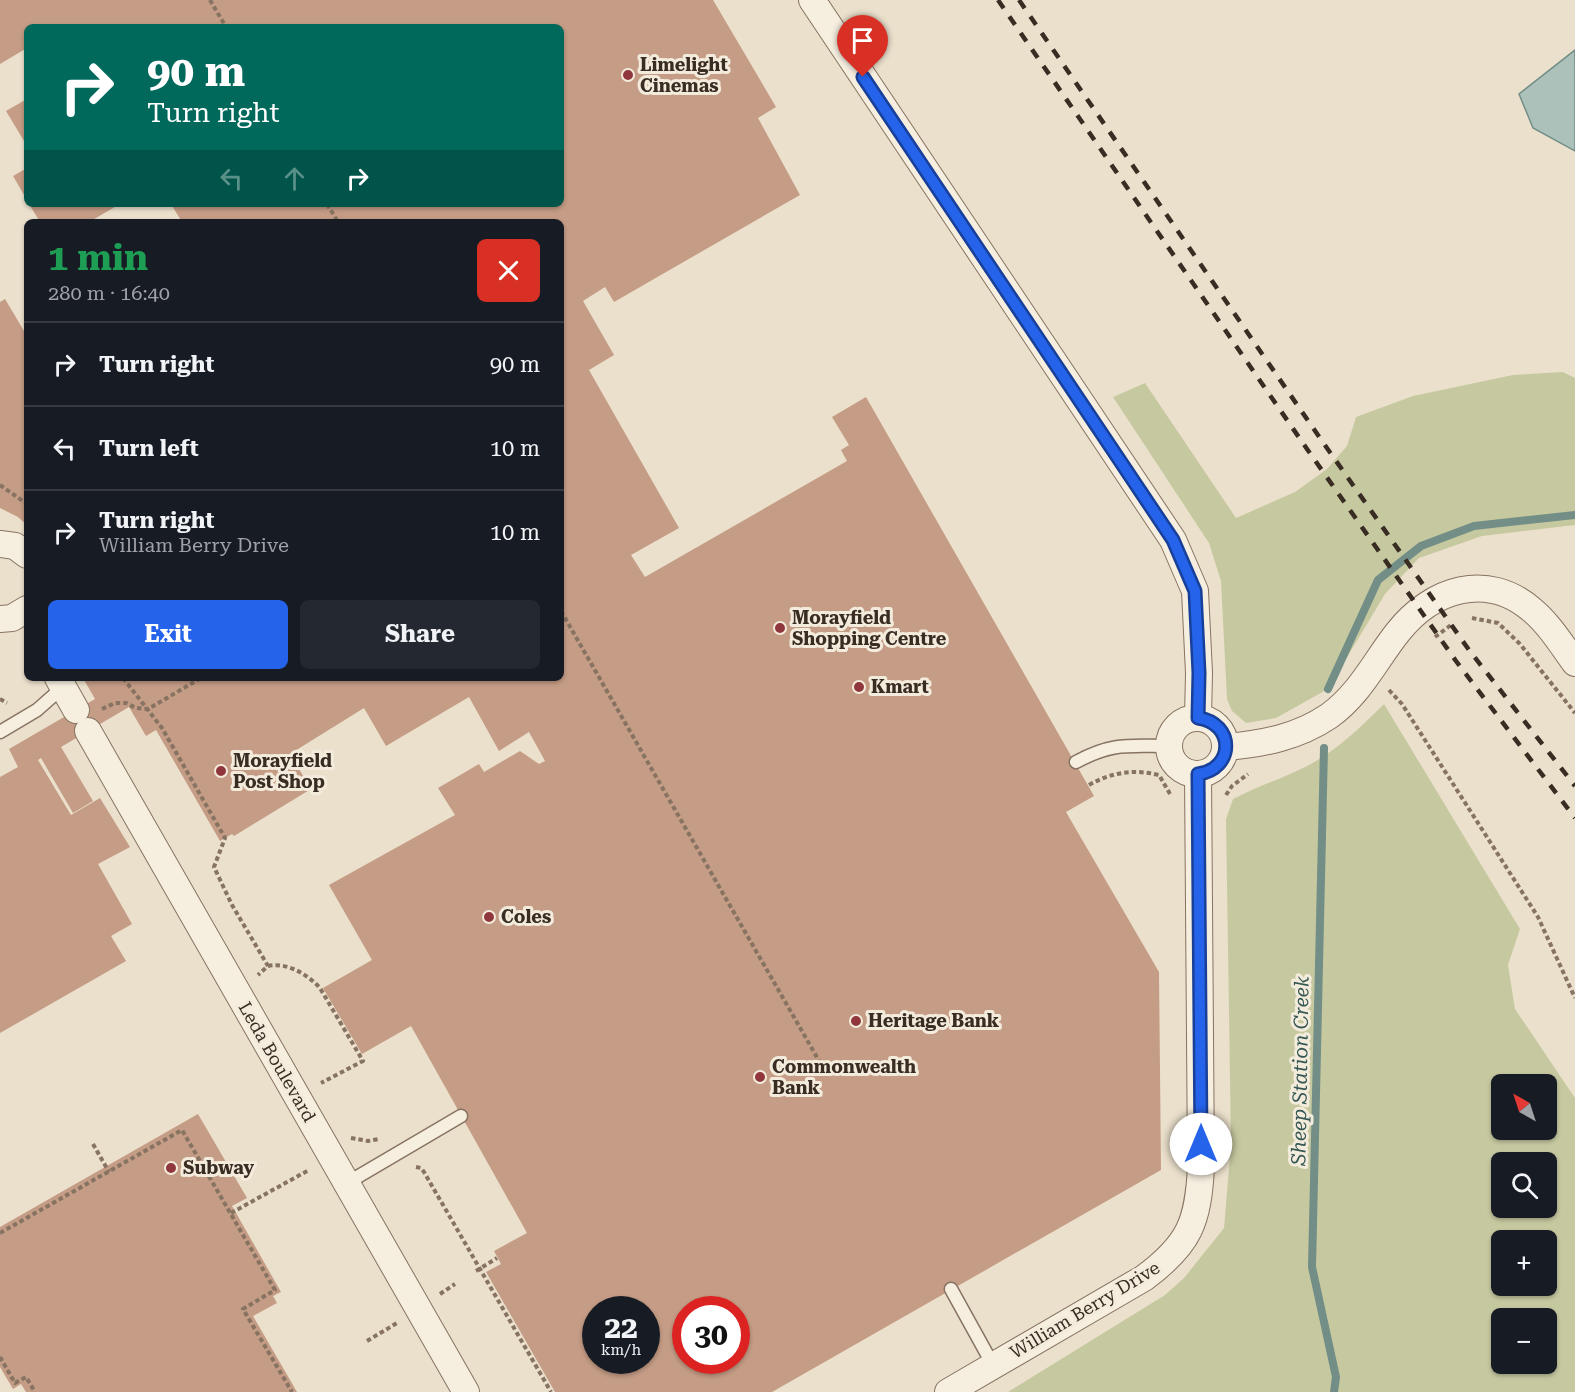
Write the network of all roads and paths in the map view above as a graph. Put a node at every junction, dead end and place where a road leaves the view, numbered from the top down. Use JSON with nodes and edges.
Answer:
{"nodes":[{"id":1,"x":210,"y":0,"type":"edge"},
{"id":2,"x":812,"y":0,"type":"edge"},
{"id":3,"x":224,"y":24,"type":"edge"},
{"id":4,"x":0,"y":485,"type":"edge"},
{"id":5,"x":24,"y":502,"type":"edge"},
{"id":6,"x":1,"y":543,"type":"edge"},
{"id":7,"x":24,"y":553,"type":"edge"},
{"id":8,"x":564,"y":616,"type":"edge"},
{"id":9,"x":1463,"y":621,"type":"dead end"},
{"id":10,"x":1454,"y":623,"type":"dead end"},
{"id":11,"x":1429,"y":641,"type":"dead end"},
{"id":12,"x":1575,"y":663,"type":"edge"},
{"id":13,"x":125,"y":681,"type":"edge"},
{"id":14,"x":196,"y":681,"type":"edge"},
{"id":15,"x":60,"y":682,"type":"edge"},
{"id":16,"x":1395,"y":682,"type":"dead end"},
{"id":17,"x":148,"y":709,"type":"junction"},
{"id":18,"x":102,"y":710,"type":"dead end"},
{"id":19,"x":1575,"y":713,"type":"edge"},
{"id":20,"x":1198,"y":718,"type":"junction"},
{"id":21,"x":0,"y":732,"type":"edge"},
{"id":22,"x":1169,"y":746,"type":"junction"},
{"id":23,"x":1226,"y":747,"type":"junction"},
{"id":24,"x":1076,"y":762,"type":"dead end"},
{"id":25,"x":1198,"y":774,"type":"junction"},
{"id":26,"x":1089,"y":785,"type":"dead end"},
{"id":27,"x":1174,"y":800,"type":"dead end"},
{"id":28,"x":268,"y":966,"type":"junction"},
{"id":29,"x":256,"y":983,"type":"dead end"},
{"id":30,"x":1575,"y":998,"type":"edge"},
{"id":31,"x":826,"y":1072,"type":"dead end"},
{"id":32,"x":312,"y":1088,"type":"dead end"},
{"id":33,"x":461,"y":1116,"type":"dead end"},
{"id":34,"x":342,"y":1134,"type":"dead end"},
{"id":35,"x":387,"y":1136,"type":"dead end"},
{"id":36,"x":358,"y":1140,"type":"junction"},
{"id":37,"x":93,"y":1144,"type":"dead end"},
{"id":38,"x":331,"y":1156,"type":"junction"},
{"id":39,"x":416,"y":1167,"type":"dead end"},
{"id":40,"x":109,"y":1172,"type":"junction"},
{"id":41,"x":347,"y":1183,"type":"junction"},
{"id":42,"x":231,"y":1213,"type":"junction"},
{"id":43,"x":0,"y":1233,"type":"edge"},
{"id":44,"x":497,"y":1258,"type":"dead end"},
{"id":45,"x":477,"y":1270,"type":"junction"},
{"id":46,"x":455,"y":1284,"type":"dead end"},
{"id":47,"x":951,"y":1289,"type":"dead end"},
{"id":48,"x":440,"y":1294,"type":"dead end"},
{"id":49,"x":407,"y":1317,"type":"dead end"},
{"id":50,"x":367,"y":1341,"type":"dead end"},
{"id":51,"x":0,"y":1357,"type":"edge"},
{"id":52,"x":993,"y":1365,"type":"junction"},
{"id":53,"x":35,"y":1392,"type":"edge"},
{"id":54,"x":292,"y":1392,"type":"edge"},
{"id":55,"x":466,"y":1392,"type":"edge"},
{"id":56,"x":551,"y":1392,"type":"edge"},
{"id":57,"x":948,"y":1392,"type":"edge"}],
"edges":[{"from":1,"to":3,"type":"path"},
{"from":2,"to":20,"type":"street"},
{"from":4,"to":5,"type":"path"},
{"from":6,"to":7,"type":"street"},
{"from":8,"to":31,"type":"path"},
{"from":9,"to":19,"type":"path"},
{"from":10,"to":11,"type":"path"},
{"from":12,"to":23,"type":"street"},
{"from":13,"to":17,"type":"path"},
{"from":14,"to":17,"type":"path"},
{"from":15,"to":21,"type":"lane"},
{"from":15,"to":38,"type":"street","name":"Leda Boulevard"},
{"from":16,"to":30,"type":"path"},
{"from":17,"to":18,"type":"path"},
{"from":17,"to":28,"type":"path"},
{"from":20,"to":22,"type":"street"},
{"from":20,"to":23,"type":"street"},
{"from":22,"to":24,"type":"lane"},
{"from":22,"to":25,"type":"street"},
{"from":23,"to":25,"type":"street"},
{"from":25,"to":52,"type":"street","name":"William Berry Drive"},
{"from":26,"to":27,"type":"path"},
{"from":28,"to":29,"type":"path"},
{"from":28,"to":32,"type":"path"},
{"from":33,"to":41,"type":"lane"},
{"from":34,"to":36,"type":"path"},
{"from":35,"to":36,"type":"path"},
{"from":36,"to":38,"type":"path"},
{"from":37,"to":40,"type":"path"},
{"from":38,"to":41,"type":"street","name":"Leda Boulevard"},
{"from":38,"to":42,"type":"path"},
{"from":39,"to":45,"type":"path"},
{"from":40,"to":42,"type":"path"},
{"from":40,"to":43,"type":"path"},
{"from":41,"to":55,"type":"street","name":"Leda Boulevard"},
{"from":42,"to":54,"type":"path"},
{"from":44,"to":45,"type":"path"},
{"from":45,"to":56,"type":"path"},
{"from":46,"to":48,"type":"path"},
{"from":47,"to":52,"type":"lane"},
{"from":49,"to":50,"type":"path"},
{"from":51,"to":53,"type":"path"},
{"from":52,"to":57,"type":"street","name":"William Berry Drive"}]}
